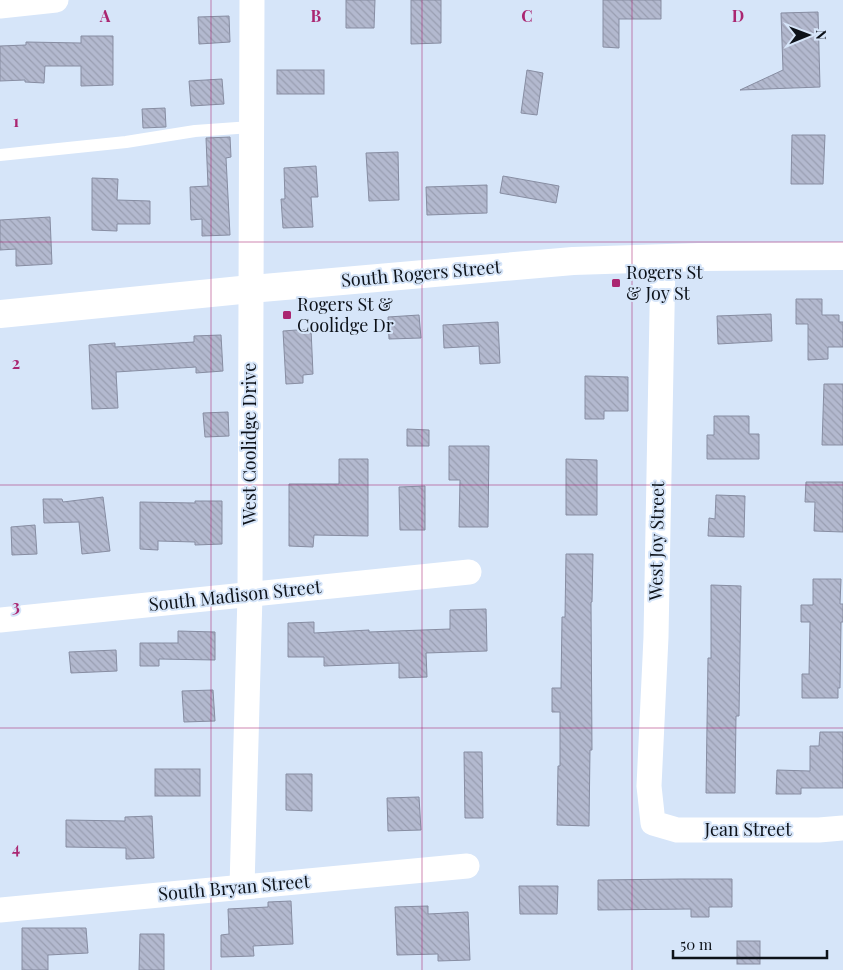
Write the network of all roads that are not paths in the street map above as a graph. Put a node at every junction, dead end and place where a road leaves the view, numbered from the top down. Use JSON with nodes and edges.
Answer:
{"nodes":[{"id":1,"x":56,"y":0,"type":"edge"},
{"id":2,"x":252,"y":0,"type":"edge"},
{"id":3,"x":0,"y":6,"type":"edge"},
{"id":4,"x":251,"y":127,"type":"junction"},
{"id":5,"x":0,"y":154,"type":"edge"},
{"id":6,"x":843,"y":256,"type":"edge"},
{"id":7,"x":663,"y":258,"type":"junction"},
{"id":8,"x":250,"y":289,"type":"junction"},
{"id":9,"x":0,"y":314,"type":"edge"},
{"id":10,"x":470,"y":572,"type":"dead end"},
{"id":11,"x":250,"y":595,"type":"junction"},
{"id":12,"x":0,"y":620,"type":"edge"},
{"id":13,"x":653,"y":823,"type":"joint"},
{"id":14,"x":843,"y":828,"type":"edge"},
{"id":15,"x":467,"y":866,"type":"dead end"},
{"id":16,"x":242,"y":887,"type":"junction"},
{"id":17,"x":0,"y":910,"type":"edge"}],
"edges":[{"from":1,"to":3,"type":"street"},
{"from":2,"to":4,"type":"street","name":"West Coolidge Drive"},
{"from":4,"to":5,"type":"lane"},
{"from":4,"to":8,"type":"street","name":"West Coolidge Drive"},
{"from":6,"to":7,"type":"street","name":"South Rogers Street"},
{"from":7,"to":8,"type":"street","name":"South Rogers Street"},
{"from":7,"to":13,"type":"street","name":"West Joy Street"},
{"from":8,"to":9,"type":"street","name":"South Rogers Street"},
{"from":8,"to":11,"type":"street","name":"West Coolidge Drive"},
{"from":10,"to":11,"type":"street","name":"South Madison Street"},
{"from":11,"to":12,"type":"street","name":"South Madison Street"},
{"from":11,"to":16,"type":"street","name":"West Coolidge Drive"},
{"from":13,"to":14,"type":"street","name":"Jean Street"},
{"from":15,"to":16,"type":"street","name":"South Bryan Street"},
{"from":16,"to":17,"type":"street","name":"South Bryan Street"}]}
